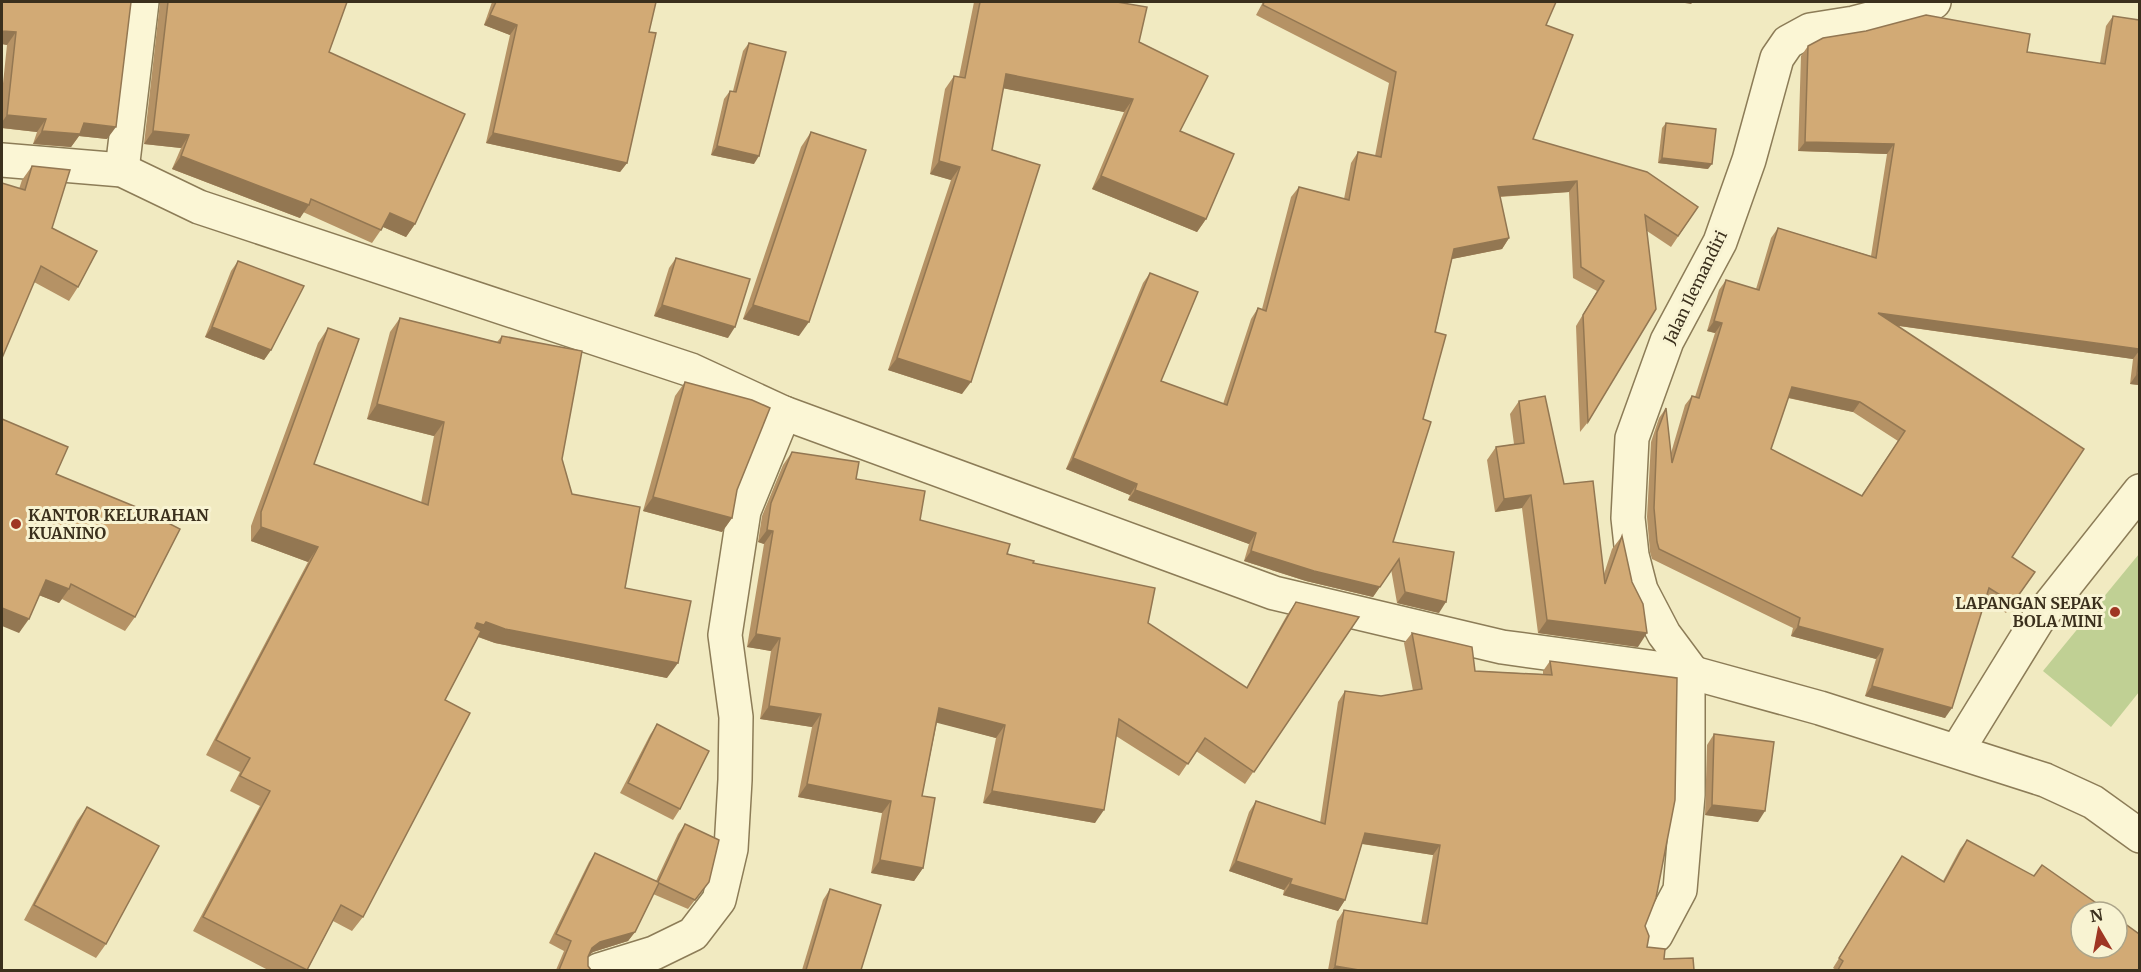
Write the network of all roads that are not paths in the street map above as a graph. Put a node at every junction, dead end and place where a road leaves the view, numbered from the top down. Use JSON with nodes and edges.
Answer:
{"nodes":[{"id":1,"x":142,"y":2,"type":"edge"},
{"id":2,"x":1934,"y":2,"type":"edge"},
{"id":3,"x":2,"y":160,"type":"edge"},
{"id":4,"x":122,"y":170,"type":"junction"},
{"id":5,"x":784,"y":413,"type":"junction"},
{"id":6,"x":2139,"y":491,"type":"edge"},
{"id":7,"x":1690,"y":673,"type":"junction"},
{"id":8,"x":1957,"y":751,"type":"junction"},
{"id":9,"x":2139,"y":836,"type":"edge"},
{"id":10,"x":1656,"y":935,"type":"dead end"},
{"id":11,"x":599,"y":970,"type":"edge"}],
"edges":[{"from":1,"to":4,"type":"street"},
{"from":2,"to":7,"type":"street","name":"Jalan Ilemandiri"},
{"from":3,"to":4,"type":"street"},
{"from":4,"to":5,"type":"street"},
{"from":5,"to":7,"type":"street"},
{"from":5,"to":11,"type":"street"},
{"from":6,"to":8,"type":"street"},
{"from":7,"to":8,"type":"street"},
{"from":7,"to":10,"type":"street"},
{"from":8,"to":9,"type":"street"}]}
